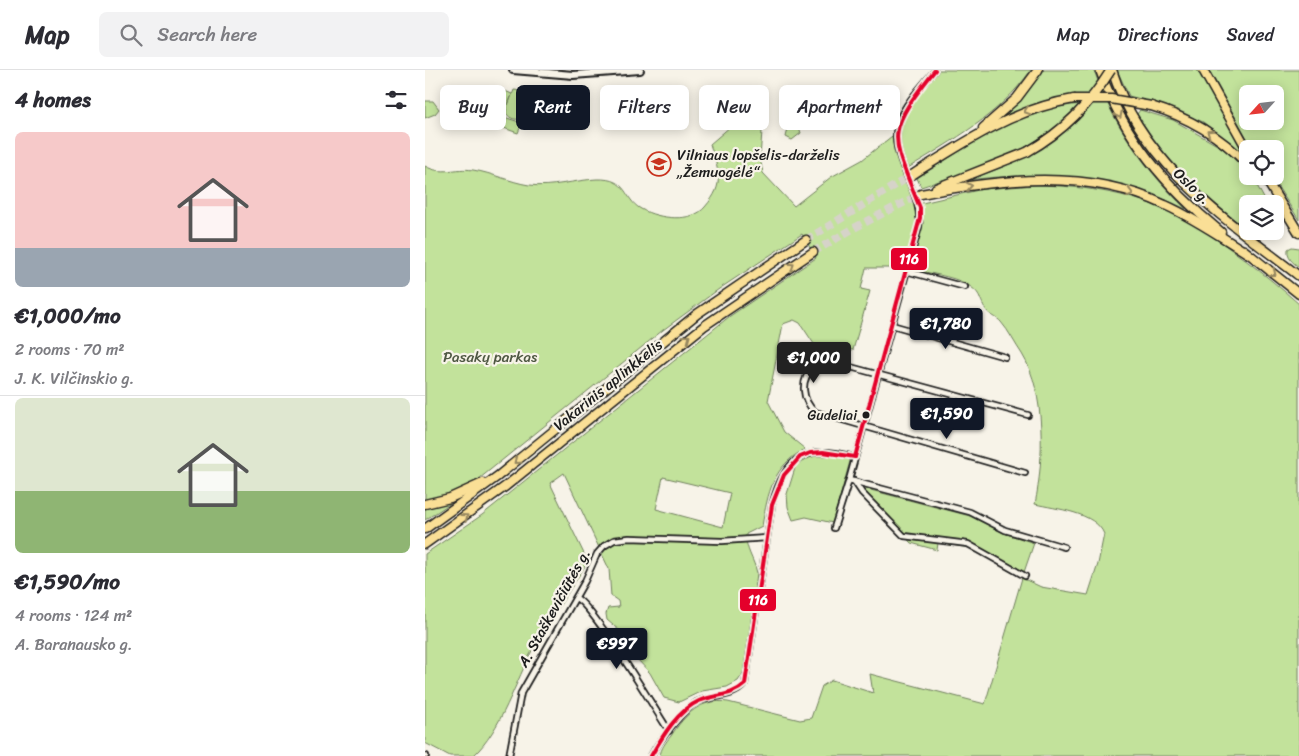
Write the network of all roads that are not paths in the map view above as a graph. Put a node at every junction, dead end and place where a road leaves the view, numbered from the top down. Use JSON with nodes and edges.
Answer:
{"nodes":[{"id":1,"x":513,"y":70,"type":"edge"},
{"id":2,"x":640,"y":70,"type":"edge"},
{"id":3,"x":935,"y":70,"type":"edge"},
{"id":4,"x":1039,"y":70,"type":"edge"},
{"id":5,"x":1100,"y":70,"type":"edge"},
{"id":6,"x":1111,"y":70,"type":"edge"},
{"id":7,"x":1203,"y":70,"type":"edge"},
{"id":8,"x":1242,"y":140,"type":"edge"},
{"id":9,"x":960,"y":145,"type":"junction"},
{"id":10,"x":1239,"y":157,"type":"edge"},
{"id":11,"x":912,"y":175,"type":"tunnel mouth"},
{"id":12,"x":1266,"y":185,"type":"edge"},
{"id":13,"x":1274,"y":195,"type":"edge"},
{"id":14,"x":1284,"y":210,"type":"edge"},
{"id":15,"x":1299,"y":233,"type":"edge"},
{"id":16,"x":806,"y":240,"type":"tunnel mouth"},
{"id":17,"x":813,"y":252,"type":"tunnel mouth"},
{"id":18,"x":1247,"y":253,"type":"junction"},
{"id":19,"x":906,"y":271,"type":"junction"},
{"id":20,"x":1299,"y":276,"type":"edge"},
{"id":21,"x":965,"y":287,"type":"dead end"},
{"id":22,"x":1299,"y":294,"type":"edge"},
{"id":23,"x":892,"y":325,"type":"junction"},
{"id":24,"x":1005,"y":356,"type":"dead end"},
{"id":25,"x":877,"y":374,"type":"junction"},
{"id":26,"x":1028,"y":415,"type":"dead end"},
{"id":27,"x":863,"y":425,"type":"junction"},
{"id":28,"x":855,"y":457,"type":"junction"},
{"id":29,"x":1025,"y":473,"type":"dead end"},
{"id":30,"x":498,"y":476,"type":"junction"},
{"id":31,"x":852,"y":481,"type":"junction"},
{"id":32,"x":425,"y":504,"type":"edge"},
{"id":33,"x":834,"y":528,"type":"dead end"},
{"id":34,"x":425,"y":529,"type":"edge"},
{"id":35,"x":767,"y":538,"type":"junction"},
{"id":36,"x":425,"y":544,"type":"edge"},
{"id":37,"x":1063,"y":547,"type":"dead end"},
{"id":38,"x":1025,"y":576,"type":"dead end"},
{"id":39,"x":576,"y":598,"type":"junction"},
{"id":40,"x":669,"y":731,"type":"junction"},
{"id":41,"x":509,"y":756,"type":"edge"},
{"id":42,"x":651,"y":756,"type":"edge"}],
"edges":[{"from":1,"to":2,"type":"street"},
{"from":3,"to":19,"type":"street"},
{"from":4,"to":9,"type":"highway"},
{"from":5,"to":18,"type":"highway","name":"Oslo g.","one_way":true},
{"from":6,"to":18,"type":"highway","one_way":true,"bridge":true},
{"from":6,"to":20,"type":"highway","name":"Oslo g."},
{"from":7,"to":8,"type":"highway"},
{"from":10,"to":9,"type":"highway","one_way":true,"bridge":true},
{"from":9,"to":11,"type":"highway"},
{"from":12,"to":13,"type":"highway"},
{"from":14,"to":15,"type":"highway"},
{"from":16,"to":30,"type":"highway","name":"Vakarinis aplinkkelis","one_way":true},
{"from":36,"to":17,"type":"highway","name":"Vakarinis aplinkkelis","one_way":true},
{"from":18,"to":22,"type":"highway","name":"Oslo g.","one_way":true},
{"from":19,"to":21,"type":"street"},
{"from":19,"to":23,"type":"street"},
{"from":23,"to":24,"type":"street"},
{"from":23,"to":25,"type":"street"},
{"from":25,"to":26,"type":"street"},
{"from":25,"to":27,"type":"street"},
{"from":25,"to":27,"type":"street"},
{"from":27,"to":28,"type":"street"},
{"from":27,"to":29,"type":"street"},
{"from":28,"to":31,"type":"street"},
{"from":28,"to":35,"type":"street"},
{"from":30,"to":32,"type":"highway"},
{"from":30,"to":34,"type":"highway","name":"Vakarinis aplinkkelis"},
{"from":31,"to":33,"type":"street"},
{"from":31,"to":37,"type":"street"},
{"from":31,"to":38,"type":"street"},
{"from":35,"to":39,"type":"street","name":"A. Staškevičiūtės g."},
{"from":35,"to":40,"type":"street"},
{"from":39,"to":40,"type":"street"},
{"from":39,"to":41,"type":"street","name":"A. Staškevičiūtės g."},
{"from":40,"to":42,"type":"street"}]}
